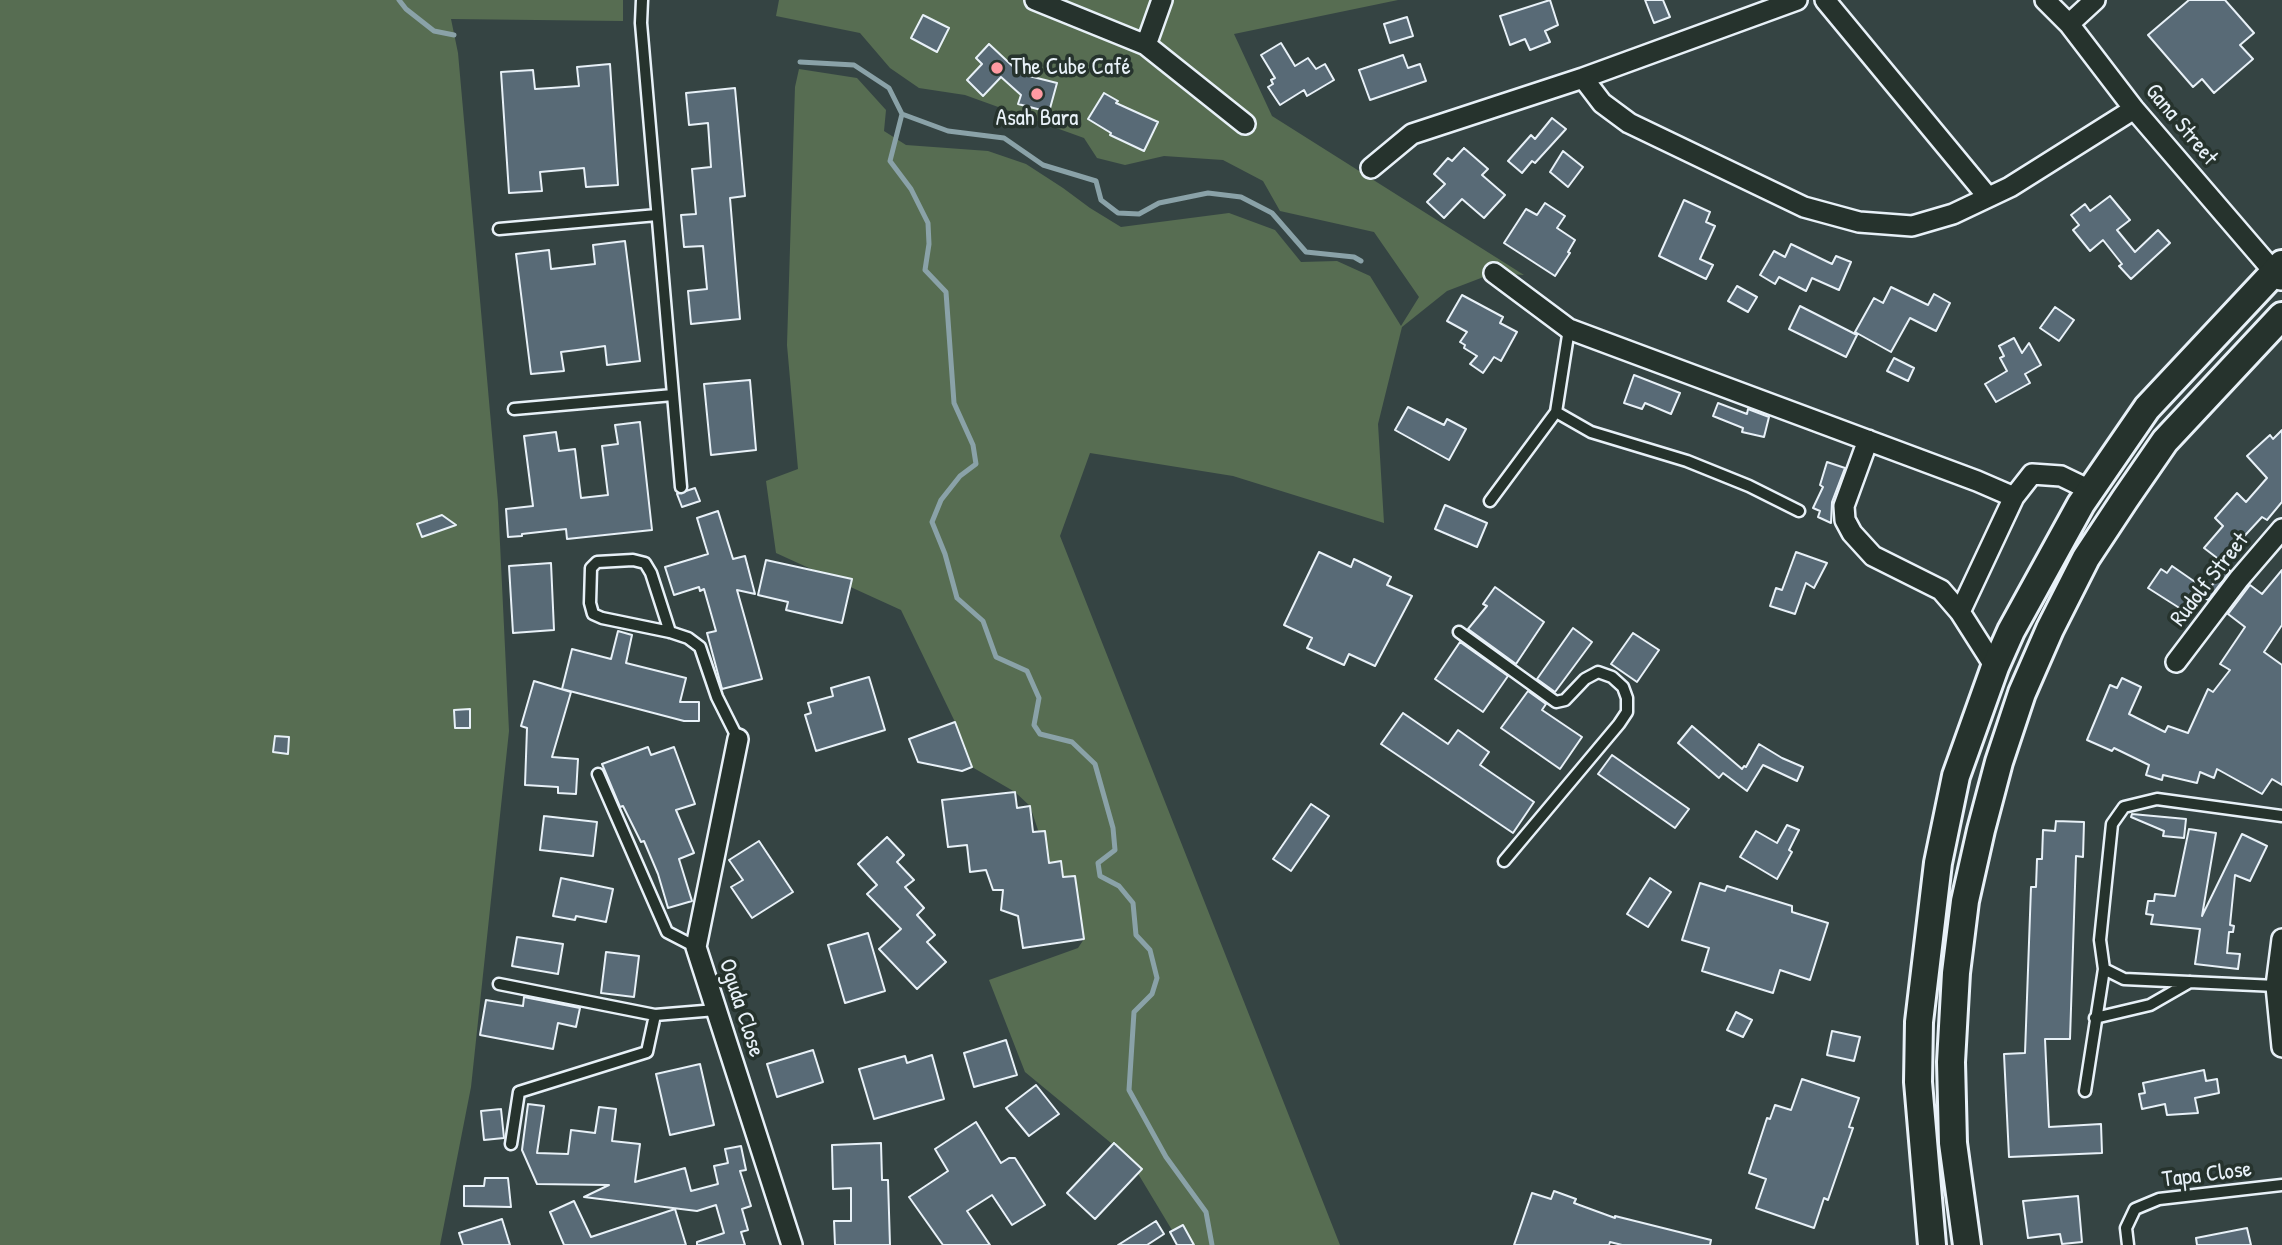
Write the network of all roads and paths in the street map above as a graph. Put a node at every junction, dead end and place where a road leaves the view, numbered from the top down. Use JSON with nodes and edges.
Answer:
{"nodes":[{"id":1,"x":642,"y":0,"type":"edge"},
{"id":2,"x":1035,"y":0,"type":"edge"},
{"id":3,"x":1162,"y":0,"type":"edge"},
{"id":4,"x":1797,"y":0,"type":"edge"},
{"id":5,"x":1825,"y":0,"type":"edge"},
{"id":6,"x":2045,"y":0,"type":"edge"},
{"id":7,"x":2095,"y":0,"type":"edge"},
{"id":8,"x":2068,"y":24,"type":"junction"},
{"id":9,"x":1146,"y":46,"type":"junction"},
{"id":10,"x":1583,"y":78,"type":"junction"},
{"id":11,"x":2134,"y":109,"type":"junction"},
{"id":12,"x":1245,"y":124,"type":"dead end"},
{"id":13,"x":1371,"y":168,"type":"dead end"},
{"id":14,"x":1988,"y":197,"type":"junction"},
{"id":15,"x":657,"y":215,"type":"junction"},
{"id":16,"x":499,"y":229,"type":"dead end"},
{"id":17,"x":2279,"y":272,"type":"edge"},
{"id":18,"x":1494,"y":273,"type":"dead end"},
{"id":19,"x":2282,"y":316,"type":"edge"},
{"id":20,"x":1569,"y":329,"type":"junction"},
{"id":21,"x":673,"y":395,"type":"junction"},
{"id":22,"x":514,"y":409,"type":"dead end"},
{"id":23,"x":1556,"y":412,"type":"junction"},
{"id":24,"x":1868,"y":440,"type":"junction"},
{"id":25,"x":681,"y":487,"type":"dead end"},
{"id":26,"x":2090,"y":490,"type":"junction"},
{"id":27,"x":2014,"y":497,"type":"junction"},
{"id":28,"x":1490,"y":501,"type":"dead end"},
{"id":29,"x":1799,"y":511,"type":"dead end"},
{"id":30,"x":2282,"y":529,"type":"edge"},
{"id":31,"x":1960,"y":612,"type":"junction"},
{"id":32,"x":670,"y":632,"type":"junction"},
{"id":33,"x":1459,"y":632,"type":"dead end"},
{"id":34,"x":2176,"y":662,"type":"dead end"},
{"id":35,"x":1995,"y":667,"type":"junction"},
{"id":36,"x":738,"y":740,"type":"joint"},
{"id":37,"x":598,"y":774,"type":"dead end"},
{"id":38,"x":2282,"y":816,"type":"edge"},
{"id":39,"x":1504,"y":861,"type":"dead end"},
{"id":40,"x":2282,"y":939,"type":"edge"},
{"id":41,"x":696,"y":947,"type":"junction"},
{"id":42,"x":2104,"y":969,"type":"junction"},
{"id":43,"x":2190,"y":982,"type":"junction"},
{"id":44,"x":499,"y":984,"type":"dead end"},
{"id":45,"x":2276,"y":986,"type":"junction"},
{"id":46,"x":716,"y":1010,"type":"junction"},
{"id":47,"x":655,"y":1015,"type":"junction"},
{"id":48,"x":2095,"y":1018,"type":"junction"},
{"id":49,"x":2282,"y":1047,"type":"edge"},
{"id":50,"x":2085,"y":1091,"type":"dead end"},
{"id":51,"x":511,"y":1144,"type":"dead end"},
{"id":52,"x":2282,"y":1185,"type":"edge"},
{"id":53,"x":792,"y":1245,"type":"edge"},
{"id":54,"x":1932,"y":1245,"type":"edge"},
{"id":55,"x":1967,"y":1245,"type":"edge"},
{"id":56,"x":2128,"y":1245,"type":"edge"}],
"edges":[{"from":1,"to":15,"type":"lane"},
{"from":2,"to":9,"type":"street"},
{"from":3,"to":9,"type":"street"},
{"from":4,"to":10,"type":"street"},
{"from":5,"to":14,"type":"street"},
{"from":6,"to":8,"type":"street","name":"Gana Street"},
{"from":7,"to":8,"type":"street"},
{"from":8,"to":11,"type":"street","name":"Gana Street"},
{"from":9,"to":12,"type":"street"},
{"from":10,"to":13,"type":"street"},
{"from":10,"to":14,"type":"street"},
{"from":11,"to":14,"type":"street"},
{"from":11,"to":17,"type":"street","name":"Gana Street"},
{"from":15,"to":16,"type":"lane"},
{"from":15,"to":21,"type":"lane"},
{"from":17,"to":26,"type":"street"},
{"from":18,"to":20,"type":"street"},
{"from":19,"to":55,"type":"street"},
{"from":20,"to":23,"type":"lane"},
{"from":20,"to":24,"type":"street"},
{"from":21,"to":22,"type":"lane"},
{"from":21,"to":25,"type":"lane"},
{"from":23,"to":28,"type":"lane"},
{"from":23,"to":29,"type":"lane"},
{"from":24,"to":27,"type":"street"},
{"from":24,"to":31,"type":"street"},
{"from":26,"to":27,"type":"street"},
{"from":26,"to":35,"type":"street"},
{"from":27,"to":31,"type":"street"},
{"from":30,"to":34,"type":"street","name":"Rudolf Street"},
{"from":31,"to":35,"type":"street"},
{"from":32,"to":32,"type":"lane"},
{"from":32,"to":36,"type":"lane"},
{"from":33,"to":39,"type":"lane"},
{"from":35,"to":54,"type":"street"},
{"from":36,"to":41,"type":"street","name":"Oguda Close"},
{"from":37,"to":41,"type":"lane"},
{"from":38,"to":42,"type":"lane"},
{"from":40,"to":45,"type":"street"},
{"from":41,"to":46,"type":"street","name":"Oguda Close"},
{"from":42,"to":43,"type":"lane"},
{"from":42,"to":48,"type":"lane"},
{"from":43,"to":45,"type":"lane"},
{"from":43,"to":48,"type":"lane"},
{"from":44,"to":47,"type":"lane"},
{"from":45,"to":49,"type":"street"},
{"from":46,"to":47,"type":"lane"},
{"from":46,"to":53,"type":"street","name":"Oguda Close"},
{"from":47,"to":51,"type":"lane"},
{"from":48,"to":50,"type":"lane"},
{"from":52,"to":56,"type":"lane","name":"Tapa Close"}]}
